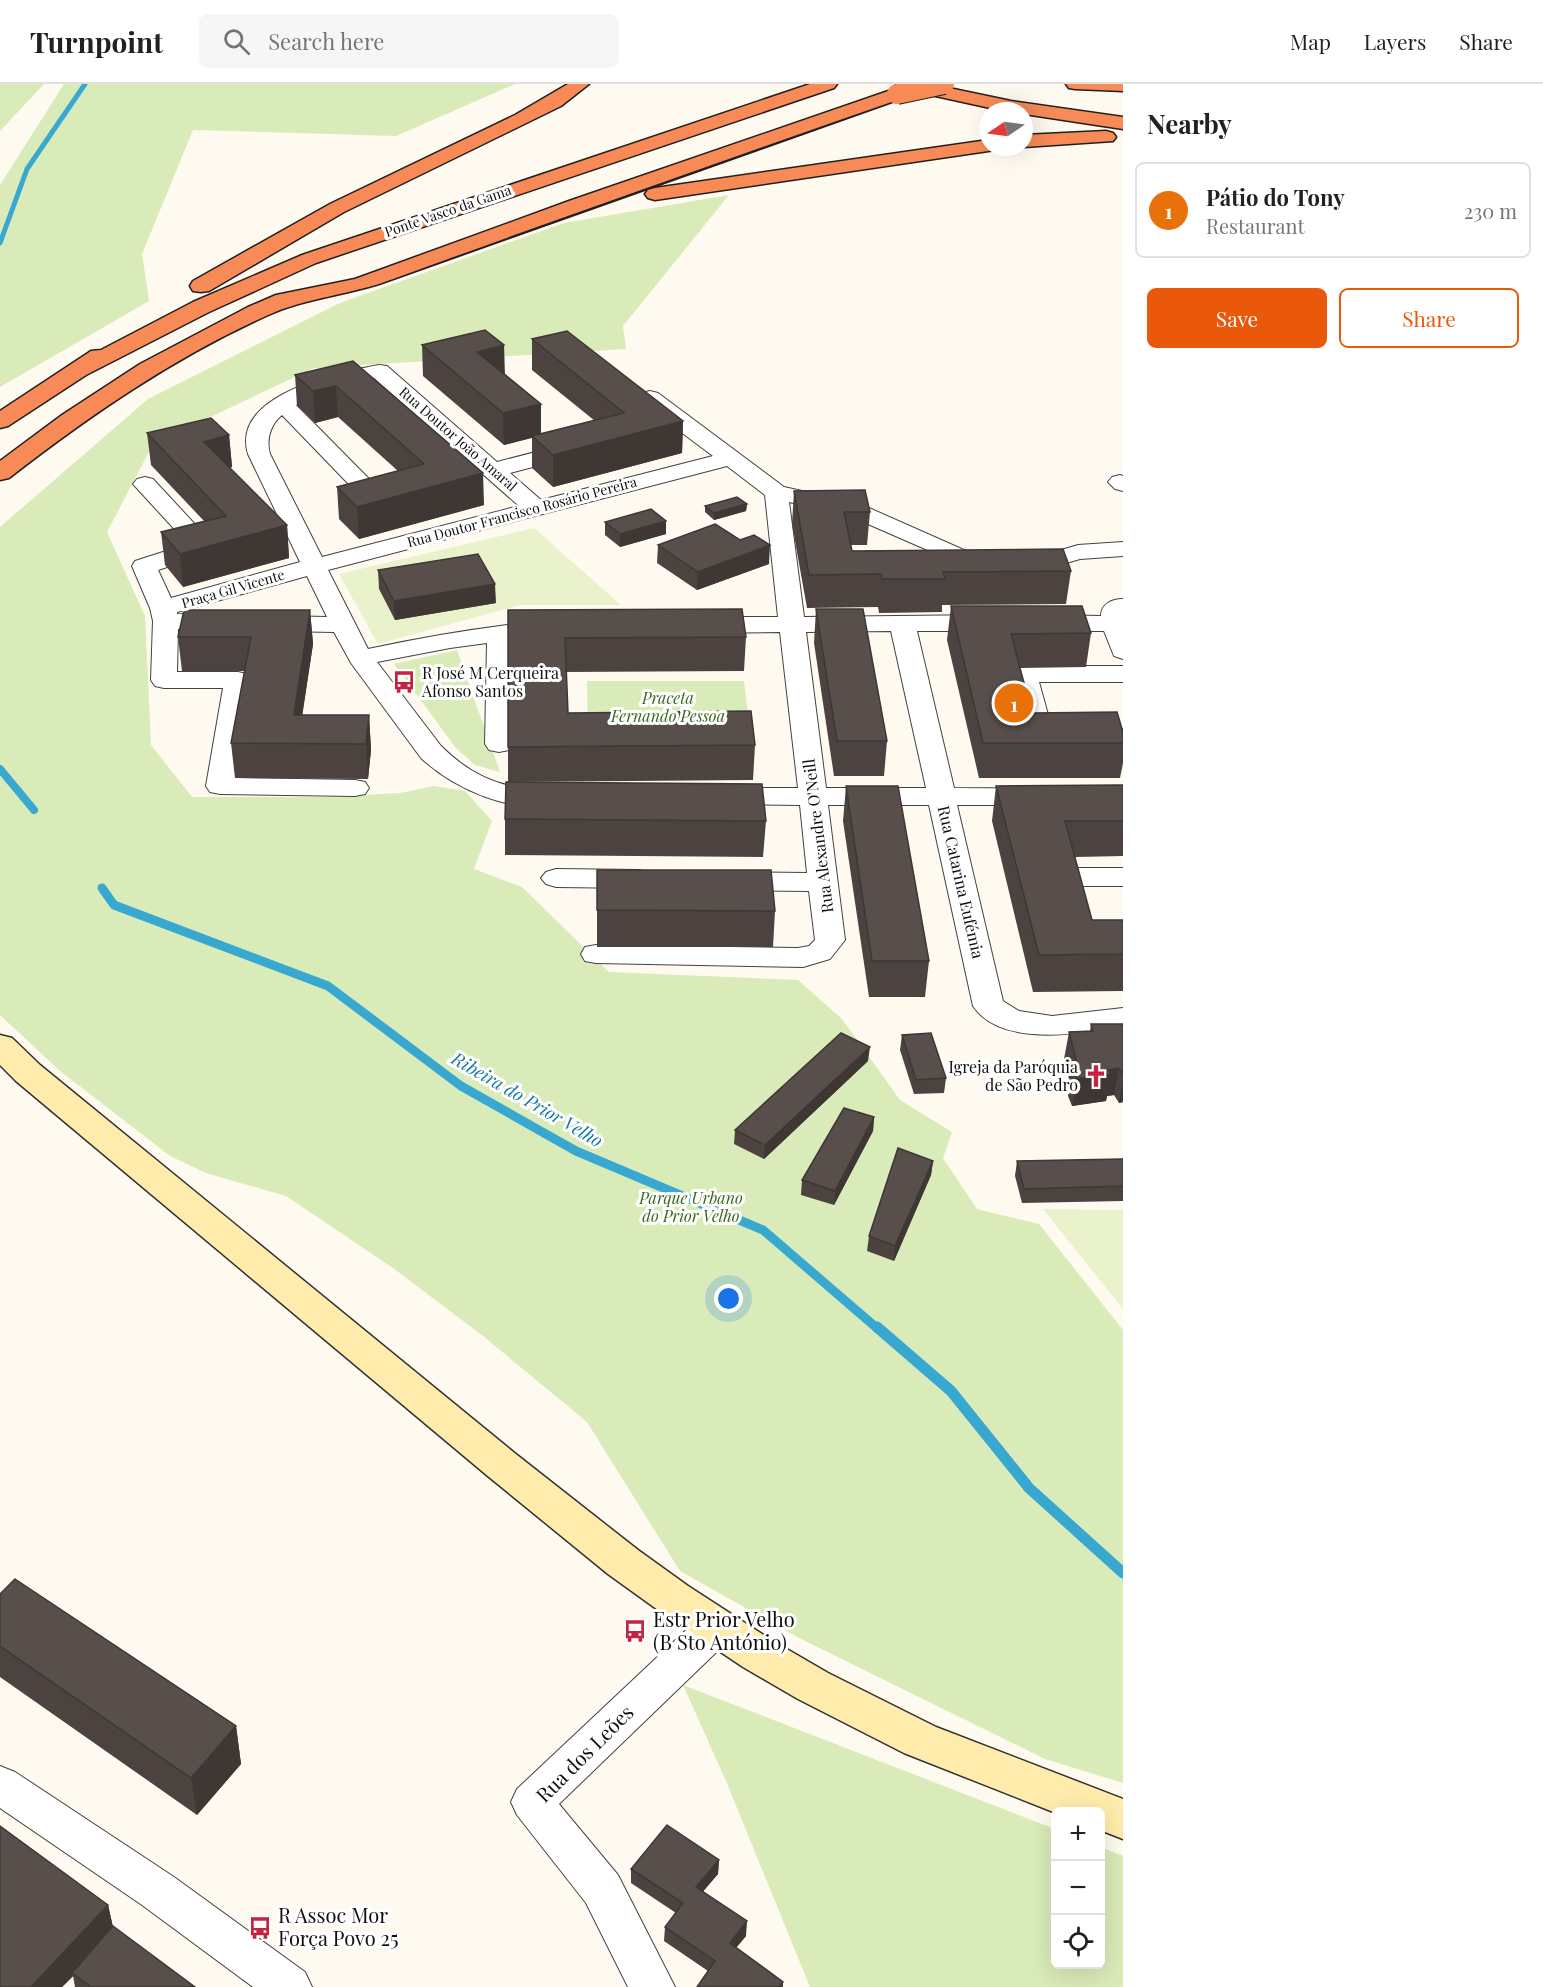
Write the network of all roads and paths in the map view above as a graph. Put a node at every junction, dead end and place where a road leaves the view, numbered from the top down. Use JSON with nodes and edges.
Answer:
{"nodes":[{"id":1,"x":580,"y":84,"type":"edge"},
{"id":2,"x":777,"y":84,"type":"edge"},
{"id":3,"x":828,"y":84,"type":"edge"},
{"id":4,"x":924,"y":84,"type":"edge"},
{"id":5,"x":944,"y":84,"type":"edge"},
{"id":6,"x":1075,"y":84,"type":"edge"},
{"id":7,"x":872,"y":86,"type":"edge"},
{"id":8,"x":1123,"y":86,"type":"edge"},
{"id":9,"x":901,"y":89,"type":"edge"},
{"id":10,"x":1123,"y":123,"type":"edge"},
{"id":11,"x":1123,"y":137,"type":"edge"},
{"id":12,"x":1033,"y":141,"type":"edge"},
{"id":13,"x":979,"y":147,"type":"edge"},
{"id":14,"x":576,"y":205,"type":"junction"},
{"id":15,"x":393,"y":251,"type":"dead end"},
{"id":16,"x":309,"y":259,"type":"junction"},
{"id":17,"x":363,"y":263,"type":"dead end"},
{"id":18,"x":284,"y":300,"type":"junction"},
{"id":19,"x":81,"y":369,"type":"junction"},
{"id":20,"x":636,"y":388,"type":"edge"},
{"id":21,"x":283,"y":404,"type":"junction"},
{"id":22,"x":0,"y":421,"type":"edge"},
{"id":23,"x":587,"y":445,"type":"edge"},
{"id":24,"x":731,"y":458,"type":"junction"},
{"id":25,"x":494,"y":470,"type":"junction"},
{"id":26,"x":0,"y":473,"type":"edge"},
{"id":27,"x":145,"y":484,"type":"dead end"},
{"id":28,"x":776,"y":492,"type":"junction"},
{"id":29,"x":372,"y":495,"type":"edge"},
{"id":30,"x":536,"y":508,"type":"junction"},
{"id":31,"x":1123,"y":549,"type":"edge"},
{"id":32,"x":314,"y":566,"type":"junction"},
{"id":33,"x":1119,"y":614,"type":"edge"},
{"id":34,"x":164,"y":615,"type":"junction"},
{"id":35,"x":902,"y":622,"type":"junction"},
{"id":36,"x":791,"y":623,"type":"junction"},
{"id":37,"x":344,"y":625,"type":"junction"},
{"id":38,"x":676,"y":625,"type":"edge"},
{"id":39,"x":573,"y":626,"type":"edge"},
{"id":40,"x":500,"y":633,"type":"junction"},
{"id":41,"x":1123,"y":651,"type":"edge"},
{"id":42,"x":360,"y":658,"type":"junction"},
{"id":43,"x":1123,"y":674,"type":"edge"},
{"id":44,"x":1123,"y":737,"type":"edge"},
{"id":45,"x":499,"y":744,"type":"dead end"},
{"id":46,"x":355,"y":788,"type":"dead end"},
{"id":47,"x":696,"y":797,"type":"edge"},
{"id":48,"x":813,"y":797,"type":"junction"},
{"id":49,"x":942,"y":797,"type":"junction"},
{"id":50,"x":1123,"y":797,"type":"edge"},
{"id":51,"x":579,"y":798,"type":"edge"},
{"id":52,"x":1076,"y":877,"type":"edge"},
{"id":53,"x":1123,"y":877,"type":"edge"},
{"id":54,"x":556,"y":878,"type":"dead end"},
{"id":55,"x":665,"y":880,"type":"edge"},
{"id":56,"x":701,"y":880,"type":"edge"},
{"id":57,"x":824,"y":882,"type":"junction"},
{"id":58,"x":596,"y":954,"type":"dead end"},
{"id":59,"x":1123,"y":1018,"type":"edge"},
{"id":60,"x":0,"y":1046,"type":"edge"},
{"id":61,"x":716,"y":1627,"type":"junction"},
{"id":62,"x":0,"y":1785,"type":"edge"},
{"id":63,"x":1123,"y":1819,"type":"edge"},
{"id":64,"x":289,"y":1987,"type":"edge"},
{"id":65,"x":652,"y":1987,"type":"edge"}],
"edges":[{"from":1,"to":19,"type":"highway"},
{"from":2,"to":16,"type":"highway"},
{"from":3,"to":16,"type":"highway","name":"Ponte Vasco da Gama"},
{"from":4,"to":9,"type":"highway","bridge":true},
{"from":5,"to":9,"type":"highway","bridge":true},
{"from":6,"to":8,"type":"highway"},
{"from":7,"to":15,"type":"highway","name":"Ponte Vasco da Gama"},
{"from":9,"to":10,"type":"highway"},
{"from":9,"to":14,"type":"highway"},
{"from":11,"to":12,"type":"highway"},
{"from":13,"to":14,"type":"highway"},
{"from":14,"to":18,"type":"highway"},
{"from":16,"to":19,"type":"highway","name":"Ponte Vasco da Gama"},
{"from":17,"to":18,"type":"highway"},
{"from":18,"to":26,"type":"highway"},
{"from":19,"to":22,"type":"highway"},
{"from":20,"to":24,"type":"street"},
{"from":21,"to":25,"type":"street","name":"Rua Doutor João Amaral"},
{"from":21,"to":29,"type":"street"},
{"from":21,"to":32,"type":"street"},
{"from":23,"to":25,"type":"street"},
{"from":24,"to":28,"type":"street"},
{"from":24,"to":30,"type":"street","name":"Rua Doutor Francisco Rosário Pereira"},
{"from":25,"to":30,"type":"street","name":"Rua Doutor João Amaral"},
{"from":27,"to":34,"type":"street"},
{"from":28,"to":31,"type":"street"},
{"from":28,"to":36,"type":"street","name":"Rua Alexandre O'Neill"},
{"from":30,"to":32,"type":"street","name":"Rua Doutor Francisco Rosário Pereira"},
{"from":32,"to":34,"type":"street","name":"Praça Gil Vicente"},
{"from":32,"to":37,"type":"street"},
{"from":33,"to":35,"type":"street"},
{"from":33,"to":41,"type":"street"},
{"from":34,"to":37,"type":"street","name":"Praça Gil Vicente"},
{"from":34,"to":46,"type":"street"},
{"from":35,"to":36,"type":"street"},
{"from":35,"to":49,"type":"street","name":"Rua Catarina Eufémia"},
{"from":36,"to":38,"type":"street"},
{"from":36,"to":48,"type":"street","name":"Rua Alexandre O'Neill"},
{"from":37,"to":42,"type":"street"},
{"from":39,"to":40,"type":"street"},
{"from":40,"to":42,"type":"street"},
{"from":40,"to":45,"type":"street"},
{"from":42,"to":51,"type":"street"},
{"from":43,"to":44,"type":"street"},
{"from":47,"to":48,"type":"street"},
{"from":48,"to":49,"type":"street"},
{"from":48,"to":57,"type":"street","name":"Rua Alexandre O'Neill"},
{"from":49,"to":50,"type":"street"},
{"from":49,"to":59,"type":"street","name":"Rua Catarina Eufémia"},
{"from":52,"to":53,"type":"street"},
{"from":54,"to":55,"type":"street"},
{"from":56,"to":57,"type":"street"},
{"from":57,"to":58,"type":"street","name":"Rua Alexandre O'Neill"},
{"from":60,"to":61,"type":"street"},
{"from":61,"to":63,"type":"street"},
{"from":61,"to":65,"type":"street","name":"Rua dos Leões"},
{"from":62,"to":64,"type":"street"}]}
